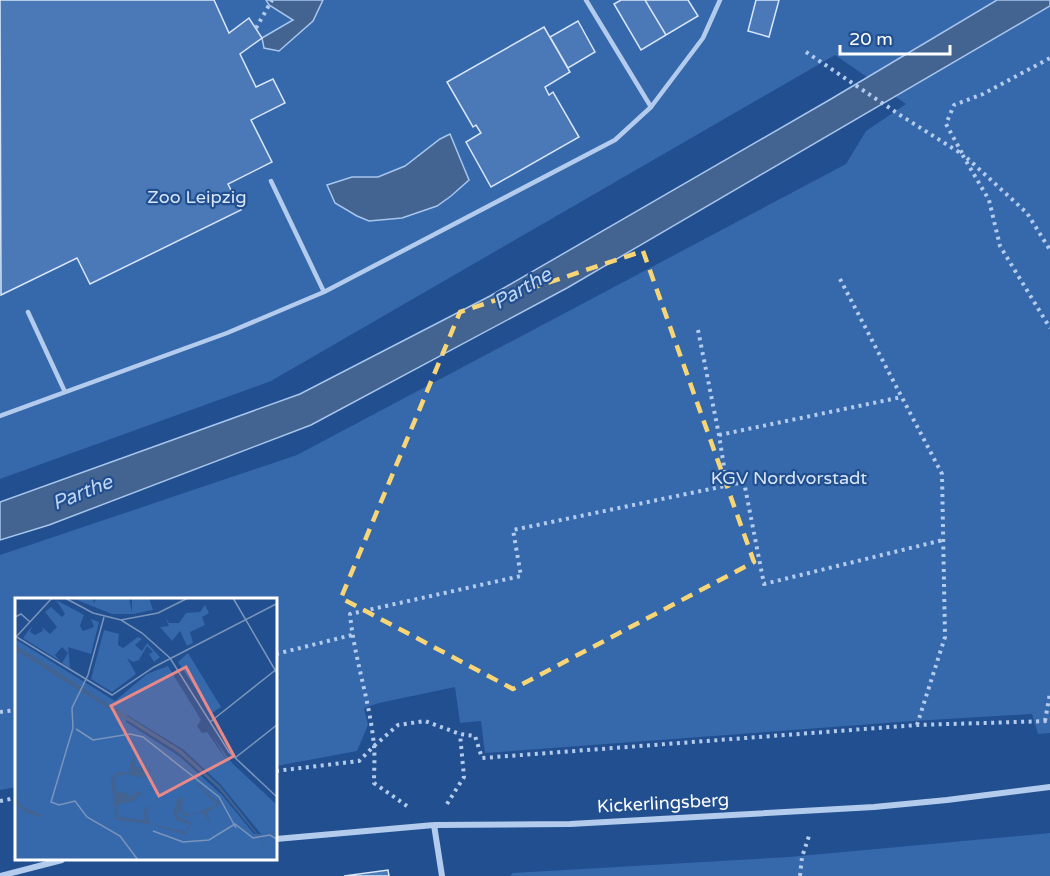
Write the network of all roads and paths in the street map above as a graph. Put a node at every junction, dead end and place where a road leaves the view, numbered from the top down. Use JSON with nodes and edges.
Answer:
{"nodes":[{"id":1,"x":272,"y":0,"type":"edge"},
{"id":2,"x":586,"y":0,"type":"edge"},
{"id":3,"x":720,"y":0,"type":"edge"},
{"id":4,"x":256,"y":28,"type":"dead end"},
{"id":5,"x":806,"y":52,"type":"dead end"},
{"id":6,"x":1050,"y":58,"type":"edge"},
{"id":7,"x":651,"y":107,"type":"junction"},
{"id":8,"x":962,"y":154,"type":"junction"},
{"id":9,"x":271,"y":181,"type":"dead end"},
{"id":10,"x":1050,"y":250,"type":"edge"},
{"id":11,"x":840,"y":279,"type":"dead end"},
{"id":12,"x":324,"y":292,"type":"junction"},
{"id":13,"x":28,"y":312,"type":"dead end"},
{"id":14,"x":1050,"y":328,"type":"edge"},
{"id":15,"x":698,"y":330,"type":"dead end"},
{"id":16,"x":65,"y":392,"type":"junction"},
{"id":17,"x":902,"y":397,"type":"junction"},
{"id":18,"x":0,"y":416,"type":"edge"},
{"id":19,"x":718,"y":435,"type":"junction"},
{"id":20,"x":727,"y":486,"type":"junction"},
{"id":21,"x":943,"y":540,"type":"junction"},
{"id":22,"x":352,"y":635,"type":"junction"},
{"id":23,"x":278,"y":654,"type":"edge"},
{"id":24,"x":1050,"y":693,"type":"edge"},
{"id":25,"x":15,"y":710,"type":"edge"},
{"id":26,"x":0,"y":712,"type":"edge"},
{"id":27,"x":1047,"y":721,"type":"edge"},
{"id":28,"x":917,"y":725,"type":"junction"},
{"id":29,"x":460,"y":734,"type":"junction"},
{"id":30,"x":374,"y":746,"type":"junction"},
{"id":31,"x":278,"y":771,"type":"edge"},
{"id":32,"x":464,"y":777,"type":"dead end"},
{"id":33,"x":374,"y":783,"type":"dead end"},
{"id":34,"x":1050,"y":787,"type":"edge"},
{"id":35,"x":15,"y":798,"type":"edge"},
{"id":36,"x":0,"y":801,"type":"edge"},
{"id":37,"x":819,"y":810,"type":"junction"},
{"id":38,"x":434,"y":825,"type":"junction"},
{"id":39,"x":278,"y":839,"type":"edge"},
{"id":40,"x":58,"y":861,"type":"edge"},
{"id":41,"x":0,"y":876,"type":"edge"},
{"id":42,"x":442,"y":876,"type":"edge"},
{"id":43,"x":800,"y":876,"type":"edge"}],
"edges":[{"from":1,"to":4,"type":"path"},
{"from":2,"to":7,"type":"lane"},
{"from":3,"to":7,"type":"lane"},
{"from":5,"to":8,"type":"path"},
{"from":6,"to":8,"type":"path"},
{"from":7,"to":12,"type":"lane"},
{"from":8,"to":10,"type":"path"},
{"from":8,"to":14,"type":"path"},
{"from":9,"to":12,"type":"lane"},
{"from":11,"to":17,"type":"path"},
{"from":12,"to":16,"type":"lane"},
{"from":13,"to":16,"type":"lane"},
{"from":15,"to":19,"type":"path"},
{"from":16,"to":18,"type":"lane"},
{"from":17,"to":19,"type":"path"},
{"from":17,"to":21,"type":"path"},
{"from":19,"to":20,"type":"path"},
{"from":20,"to":21,"type":"path"},
{"from":20,"to":22,"type":"path"},
{"from":21,"to":28,"type":"path"},
{"from":22,"to":23,"type":"path"},
{"from":22,"to":30,"type":"path"},
{"from":24,"to":27,"type":"path"},
{"from":25,"to":26,"type":"path"},
{"from":27,"to":28,"type":"path"},
{"from":28,"to":29,"type":"path"},
{"from":29,"to":30,"type":"path"},
{"from":29,"to":32,"type":"path"},
{"from":30,"to":31,"type":"path"},
{"from":30,"to":33,"type":"path"},
{"from":34,"to":37,"type":"street","name":"Kickerlingsberg"},
{"from":35,"to":36,"type":"path"},
{"from":37,"to":38,"type":"street","name":"Kickerlingsberg"},
{"from":37,"to":43,"type":"path"},
{"from":38,"to":39,"type":"street","name":"Kickerlingsberg"},
{"from":38,"to":42,"type":"street"},
{"from":40,"to":41,"type":"street"}]}
